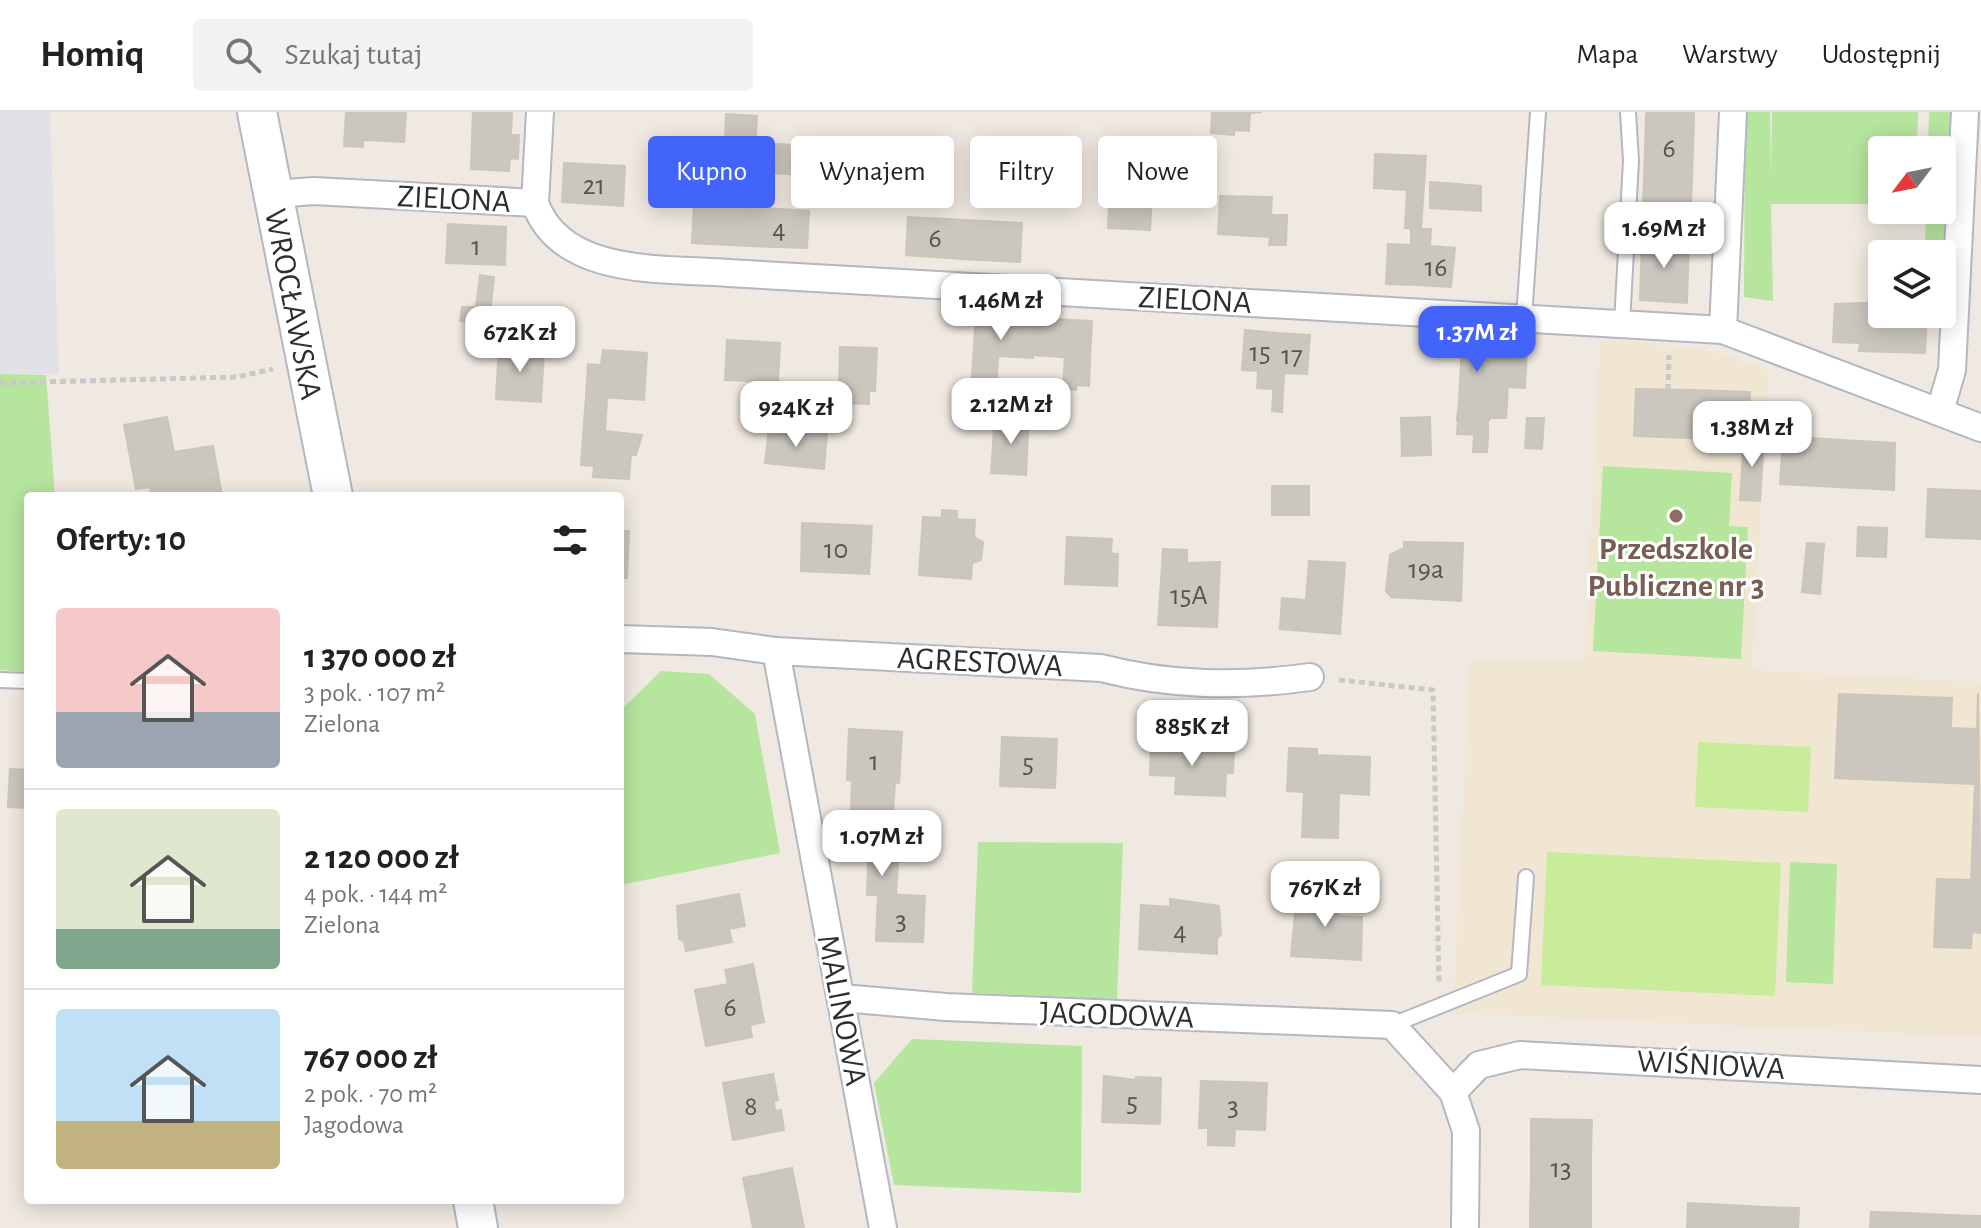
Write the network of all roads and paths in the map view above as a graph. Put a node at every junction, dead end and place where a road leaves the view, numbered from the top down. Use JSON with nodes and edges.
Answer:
{"nodes":[{"id":1,"x":257,"y":112,"type":"edge"},
{"id":2,"x":540,"y":112,"type":"edge"},
{"id":3,"x":1538,"y":112,"type":"edge"},
{"id":4,"x":1628,"y":112,"type":"edge"},
{"id":5,"x":1733,"y":112,"type":"edge"},
{"id":6,"x":1965,"y":112,"type":"edge"},
{"id":7,"x":273,"y":194,"type":"junction"},
{"id":8,"x":535,"y":203,"type":"junction"},
{"id":9,"x":1524,"y":318,"type":"junction"},
{"id":10,"x":1622,"y":323,"type":"junction"},
{"id":11,"x":1723,"y":330,"type":"junction"},
{"id":12,"x":1670,"y":342,"type":"dead end"},
{"id":13,"x":306,"y":365,"type":"junction"},
{"id":14,"x":0,"y":383,"type":"edge"},
{"id":15,"x":1668,"y":390,"type":"dead end"},
{"id":16,"x":1940,"y":411,"type":"junction"},
{"id":17,"x":1981,"y":428,"type":"edge"},
{"id":18,"x":332,"y":492,"type":"edge"},
{"id":19,"x":624,"y":639,"type":"edge"},
{"id":20,"x":776,"y":651,"type":"junction"},
{"id":21,"x":1310,"y":677,"type":"joint"},
{"id":22,"x":0,"y":680,"type":"edge"},
{"id":23,"x":24,"y":681,"type":"edge"},
{"id":24,"x":1526,"y":877,"type":"dead end"},
{"id":25,"x":842,"y":998,"type":"junction"},
{"id":26,"x":1442,"y":1005,"type":"junction"},
{"id":27,"x":1392,"y":1025,"type":"junction"},
{"id":28,"x":1981,"y":1080,"type":"edge"},
{"id":29,"x":1453,"y":1092,"type":"junction"},
{"id":30,"x":474,"y":1204,"type":"edge"},
{"id":31,"x":478,"y":1228,"type":"edge"},
{"id":32,"x":883,"y":1228,"type":"edge"},
{"id":33,"x":1465,"y":1228,"type":"edge"}],
"edges":[{"from":1,"to":7,"type":"street","name":"WROCŁAWSKA"},
{"from":2,"to":8,"type":"street"},
{"from":3,"to":9,"type":"lane"},
{"from":4,"to":10,"type":"lane"},
{"from":5,"to":11,"type":"street"},
{"from":6,"to":16,"type":"street"},
{"from":7,"to":8,"type":"street","name":"ZIELONA"},
{"from":7,"to":13,"type":"street","name":"WROCŁAWSKA"},
{"from":8,"to":9,"type":"street","name":"ZIELONA"},
{"from":9,"to":10,"type":"street","name":"ZIELONA"},
{"from":10,"to":11,"type":"street","name":"ZIELONA"},
{"from":11,"to":16,"type":"street","name":"ZIELONA"},
{"from":12,"to":15,"type":"path"},
{"from":13,"to":14,"type":"path"},
{"from":13,"to":18,"type":"street","name":"WROCŁAWSKA"},
{"from":16,"to":17,"type":"street","name":"ZIELONA"},
{"from":19,"to":20,"type":"street","name":"AGRESTOWA"},
{"from":20,"to":21,"type":"street","name":"AGRESTOWA"},
{"from":20,"to":25,"type":"street","name":"MALINOWA"},
{"from":21,"to":26,"type":"path"},
{"from":22,"to":23,"type":"lane"},
{"from":24,"to":26,"type":"lane"},
{"from":25,"to":27,"type":"street","name":"JAGODOWA"},
{"from":25,"to":32,"type":"street","name":"MALINOWA"},
{"from":26,"to":27,"type":"lane"},
{"from":27,"to":29,"type":"street"},
{"from":28,"to":29,"type":"street","name":"WIŚNIOWA"},
{"from":29,"to":33,"type":"street"},
{"from":30,"to":31,"type":"street"}]}
